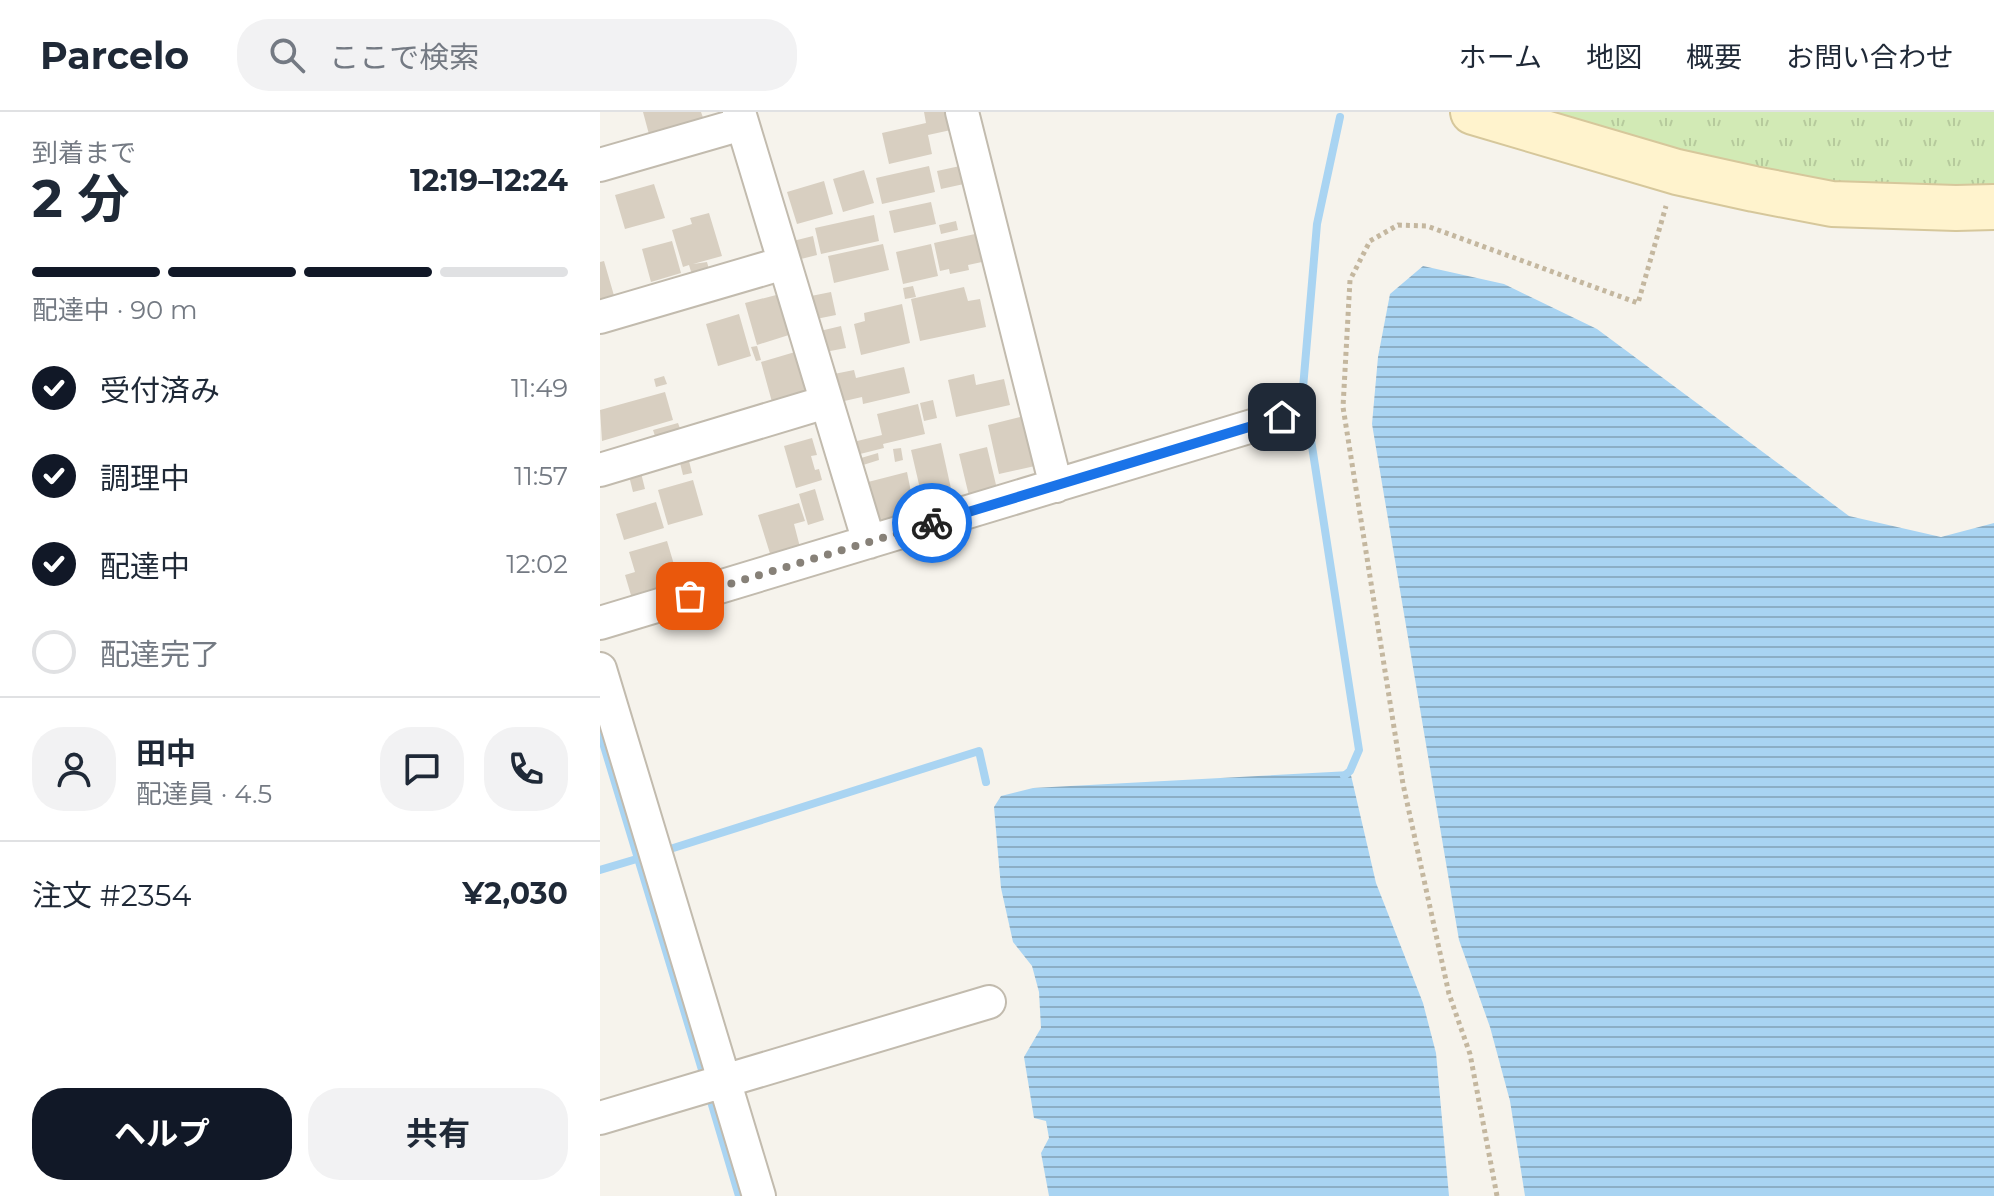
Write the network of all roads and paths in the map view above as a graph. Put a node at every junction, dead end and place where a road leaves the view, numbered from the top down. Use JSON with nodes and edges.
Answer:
{"nodes":[{"id":1,"x":962,"y":112,"type":"edge"},
{"id":2,"x":1473,"y":112,"type":"edge"},
{"id":3,"x":741,"y":118,"type":"edge"},
{"id":4,"x":600,"y":165,"type":"edge"},
{"id":5,"x":1677,"y":172,"type":"junction"},
{"id":6,"x":1994,"y":207,"type":"edge"},
{"id":7,"x":784,"y":263,"type":"junction"},
{"id":8,"x":600,"y":317,"type":"edge"},
{"id":9,"x":826,"y":402,"type":"junction"},
{"id":10,"x":1282,"y":417,"type":"dead end"},
{"id":11,"x":600,"y":470,"type":"edge"},
{"id":12,"x":1056,"y":486,"type":"junction"},
{"id":13,"x":869,"y":542,"type":"junction"},
{"id":14,"x":600,"y":623,"type":"edge"},
{"id":15,"x":600,"y":669,"type":"edge"},
{"id":16,"x":989,"y":1002,"type":"dead end"},
{"id":17,"x":724,"y":1080,"type":"junction"},
{"id":18,"x":600,"y":1118,"type":"edge"},
{"id":19,"x":759,"y":1196,"type":"edge"},
{"id":20,"x":1497,"y":1196,"type":"edge"}],
"edges":[{"from":1,"to":12,"type":"street"},
{"from":2,"to":5,"type":"main road"},
{"from":3,"to":4,"type":"street"},
{"from":3,"to":7,"type":"street"},
{"from":5,"to":6,"type":"main road"},
{"from":5,"to":20,"type":"path"},
{"from":7,"to":8,"type":"street"},
{"from":7,"to":9,"type":"street"},
{"from":9,"to":11,"type":"street"},
{"from":9,"to":13,"type":"street"},
{"from":10,"to":12,"type":"street"},
{"from":12,"to":13,"type":"street"},
{"from":13,"to":14,"type":"street"},
{"from":15,"to":17,"type":"street"},
{"from":16,"to":17,"type":"street"},
{"from":17,"to":18,"type":"street"},
{"from":17,"to":19,"type":"street"}]}
